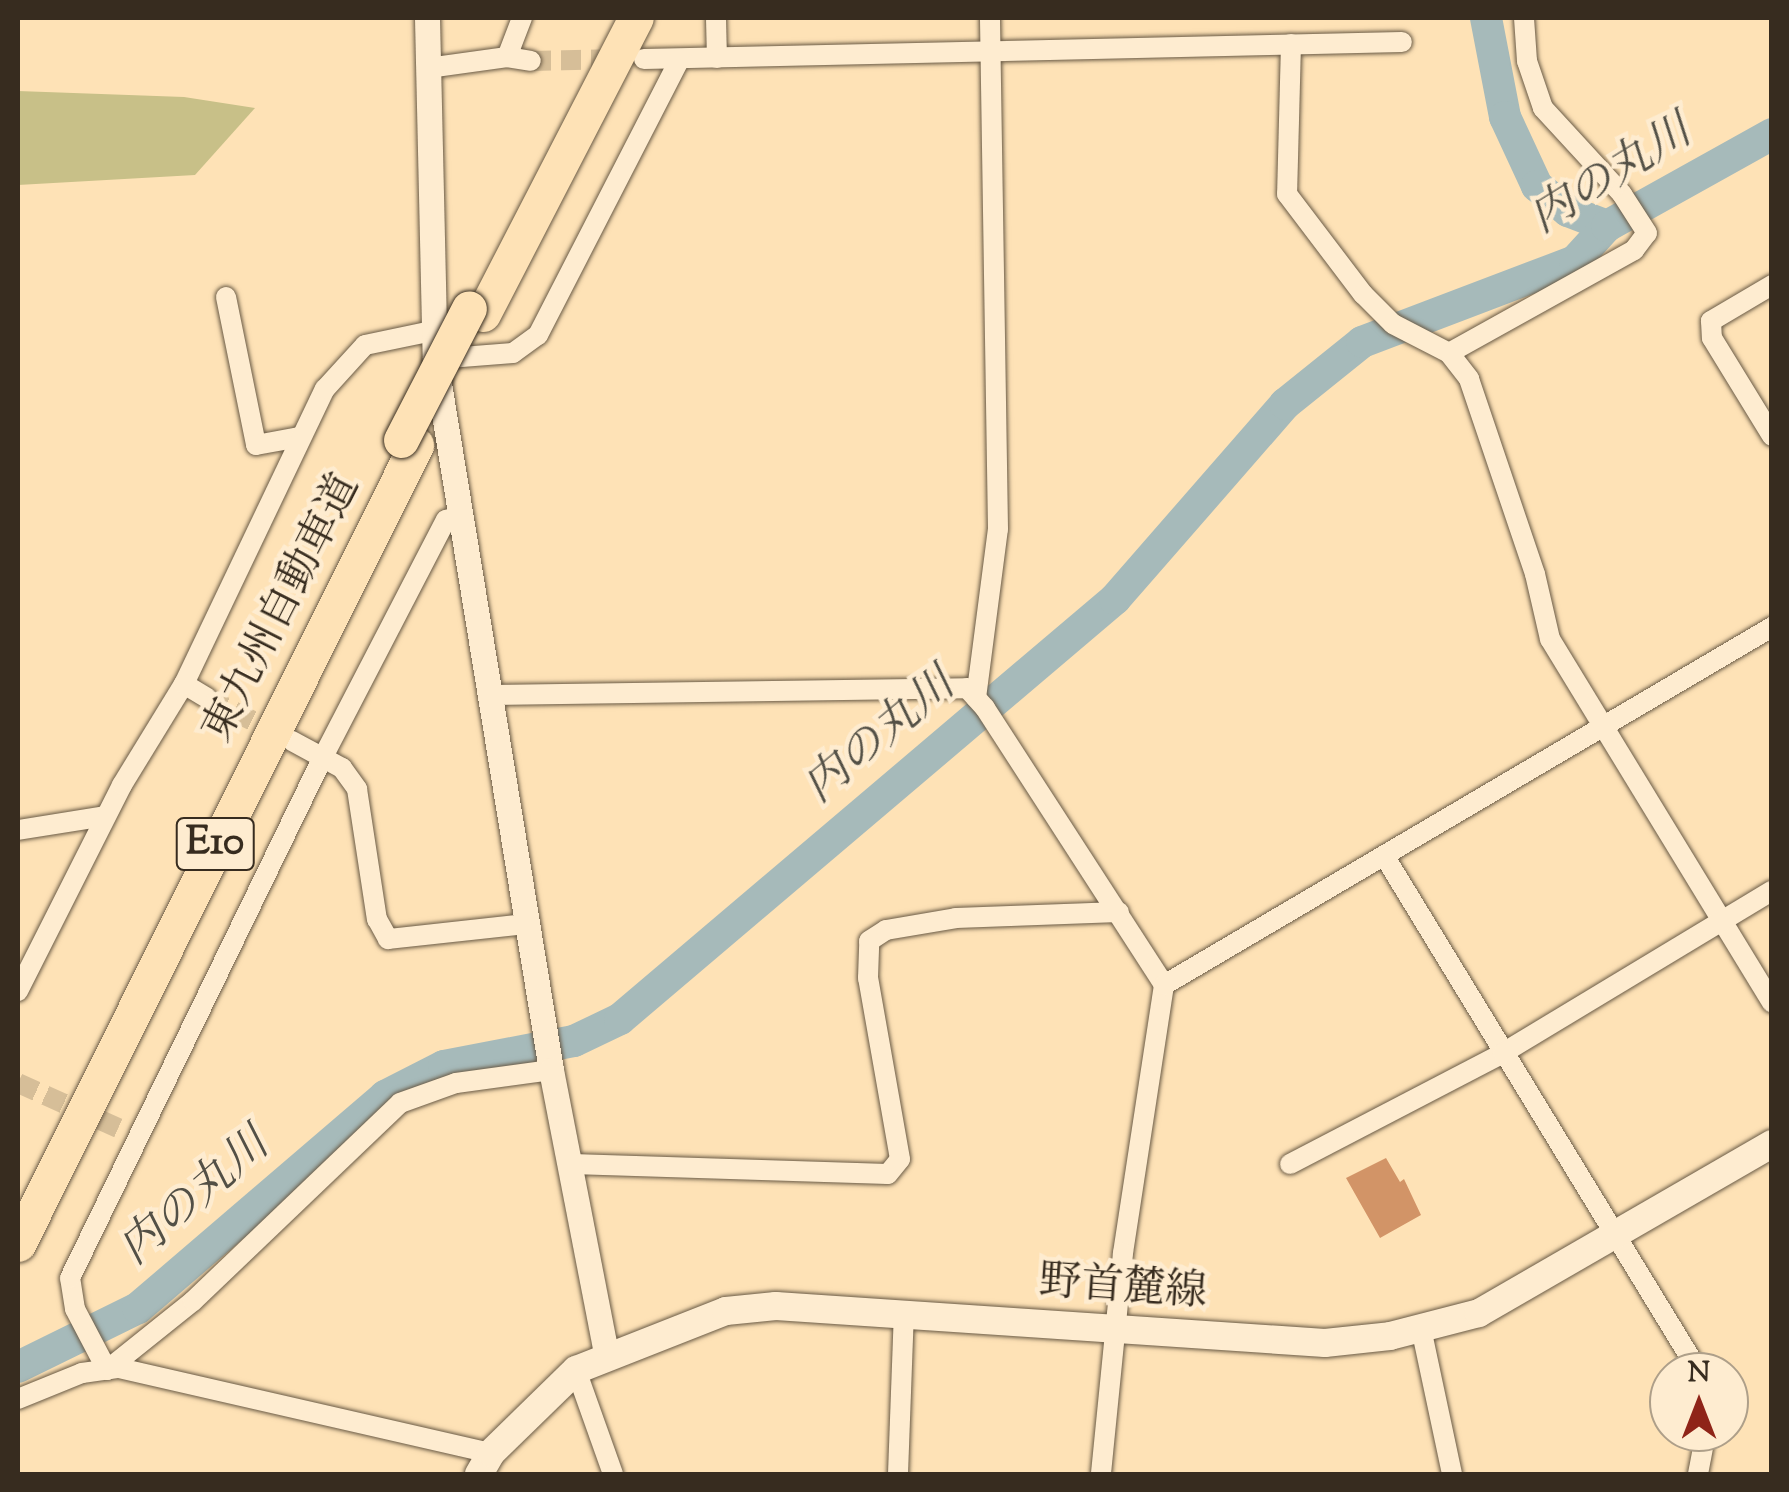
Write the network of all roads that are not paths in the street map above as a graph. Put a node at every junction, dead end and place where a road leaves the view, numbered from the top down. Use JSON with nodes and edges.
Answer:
{"nodes":[{"id":1,"x":427,"y":18,"type":"edge"},
{"id":2,"x":522,"y":18,"type":"edge"},
{"id":3,"x":620,"y":18,"type":"edge"},
{"id":4,"x":636,"y":18,"type":"edge"},
{"id":5,"x":716,"y":18,"type":"edge"},
{"id":6,"x":990,"y":18,"type":"edge"},
{"id":7,"x":1524,"y":18,"type":"edge"},
{"id":8,"x":1402,"y":42,"type":"dead end"},
{"id":9,"x":1292,"y":44,"type":"junction"},
{"id":10,"x":990,"y":49,"type":"junction"},
{"id":11,"x":507,"y":57,"type":"junction"},
{"id":12,"x":716,"y":58,"type":"junction"},
{"id":13,"x":644,"y":59,"type":"tunnel mouth"},
{"id":14,"x":680,"y":59,"type":"junction"},
{"id":15,"x":531,"y":61,"type":"tunnel mouth"},
{"id":16,"x":428,"y":68,"type":"junction"},
{"id":17,"x":1772,"y":284,"type":"edge"},
{"id":18,"x":226,"y":297,"type":"dead end"},
{"id":19,"x":476,"y":311,"type":"junction"},
{"id":20,"x":432,"y":331,"type":"junction"},
{"id":21,"x":1449,"y":352,"type":"junction"},
{"id":22,"x":435,"y":359,"type":"junction"},
{"id":23,"x":300,"y":436,"type":"junction"},
{"id":24,"x":1772,"y":436,"type":"edge"},
{"id":25,"x":408,"y":442,"type":"junction"},
{"id":26,"x":461,"y":516,"type":"junction"},
{"id":27,"x":1772,"y":627,"type":"edge"},
{"id":28,"x":184,"y":684,"type":"junction"},
{"id":29,"x":492,"y":695,"type":"junction"},
{"id":30,"x":207,"y":698,"type":"tunnel mouth"},
{"id":31,"x":976,"y":698,"type":"junction"},
{"id":32,"x":1602,"y":727,"type":"junction"},
{"id":33,"x":292,"y":741,"type":"tunnel mouth"},
{"id":34,"x":323,"y":757,"type":"junction"},
{"id":35,"x":106,"y":816,"type":"junction"},
{"id":36,"x":18,"y":830,"type":"edge"},
{"id":37,"x":1385,"y":857,"type":"junction"},
{"id":38,"x":1772,"y":891,"type":"edge"},
{"id":39,"x":1120,"y":912,"type":"junction"},
{"id":40,"x":1720,"y":922,"type":"junction"},
{"id":41,"x":528,"y":924,"type":"junction"},
{"id":42,"x":1164,"y":985,"type":"junction"},
{"id":43,"x":18,"y":991,"type":"edge"},
{"id":44,"x":1772,"y":1002,"type":"edge"},
{"id":45,"x":1503,"y":1053,"type":"junction"},
{"id":46,"x":551,"y":1070,"type":"junction"},
{"id":47,"x":1772,"y":1144,"type":"edge"},
{"id":48,"x":572,"y":1164,"type":"junction"},
{"id":49,"x":1290,"y":1164,"type":"dead end"},
{"id":50,"x":18,"y":1204,"type":"edge"},
{"id":51,"x":1616,"y":1236,"type":"junction"},
{"id":52,"x":18,"y":1244,"type":"edge"},
{"id":53,"x":904,"y":1314,"type":"junction"},
{"id":54,"x":1120,"y":1328,"type":"junction"},
{"id":55,"x":1421,"y":1328,"type":"junction"},
{"id":56,"x":1687,"y":1352,"type":"edge"},
{"id":57,"x":606,"y":1354,"type":"junction"},
{"id":58,"x":107,"y":1370,"type":"junction"},
{"id":59,"x":576,"y":1370,"type":"junction"},
{"id":60,"x":18,"y":1399,"type":"edge"},
{"id":61,"x":485,"y":1464,"type":"edge"},
{"id":62,"x":613,"y":1474,"type":"edge"},
{"id":63,"x":898,"y":1474,"type":"edge"},
{"id":64,"x":1100,"y":1474,"type":"edge"},
{"id":65,"x":1452,"y":1474,"type":"edge"}],
"edges":[{"from":1,"to":16,"type":"street"},
{"from":2,"to":11,"type":"street"},
{"from":3,"to":19,"type":"highway","name":"東九州自動車道","number":"E10"},
{"from":4,"to":19,"type":"highway","name":"東九州自動車道","number":"E10"},
{"from":5,"to":12,"type":"street"},
{"from":6,"to":10,"type":"street"},
{"from":7,"to":21,"type":"street"},
{"from":8,"to":9,"type":"street"},
{"from":9,"to":10,"type":"street"},
{"from":9,"to":21,"type":"street"},
{"from":10,"to":12,"type":"street"},
{"from":10,"to":31,"type":"street"},
{"from":11,"to":15,"type":"street"},
{"from":11,"to":16,"type":"street"},
{"from":12,"to":14,"type":"street"},
{"from":13,"to":14,"type":"street"},
{"from":14,"to":22,"type":"street"},
{"from":16,"to":20,"type":"street"},
{"from":17,"to":24,"type":"street"},
{"from":18,"to":23,"type":"street"},
{"from":19,"to":25,"type":"highway","name":"東九州自動車道","number":"E10"},
{"from":20,"to":22,"type":"street"},
{"from":20,"to":23,"type":"street"},
{"from":21,"to":32,"type":"street"},
{"from":22,"to":26,"type":"street"},
{"from":23,"to":28,"type":"street"},
{"from":25,"to":50,"type":"highway","name":"東九州自動車道","number":"E10"},
{"from":25,"to":52,"type":"highway","name":"東九州自動車道","number":"E10"},
{"from":26,"to":29,"type":"street"},
{"from":26,"to":34,"type":"street"},
{"from":27,"to":32,"type":"street"},
{"from":28,"to":30,"type":"street"},
{"from":28,"to":35,"type":"street"},
{"from":29,"to":31,"type":"street"},
{"from":29,"to":41,"type":"street"},
{"from":31,"to":39,"type":"street"},
{"from":32,"to":37,"type":"street"},
{"from":32,"to":40,"type":"street"},
{"from":33,"to":34,"type":"street"},
{"from":34,"to":41,"type":"street"},
{"from":34,"to":58,"type":"street"},
{"from":35,"to":36,"type":"street"},
{"from":35,"to":43,"type":"street"},
{"from":37,"to":42,"type":"street"},
{"from":37,"to":45,"type":"street"},
{"from":38,"to":40,"type":"street"},
{"from":39,"to":42,"type":"street"},
{"from":39,"to":48,"type":"street"},
{"from":40,"to":44,"type":"street"},
{"from":40,"to":45,"type":"street"},
{"from":41,"to":46,"type":"street"},
{"from":42,"to":54,"type":"street"},
{"from":45,"to":49,"type":"street"},
{"from":45,"to":51,"type":"street"},
{"from":46,"to":48,"type":"street"},
{"from":46,"to":58,"type":"street"},
{"from":47,"to":51,"type":"main road","name":"野首麓線"},
{"from":48,"to":57,"type":"street"},
{"from":51,"to":55,"type":"main road","name":"野首麓線"},
{"from":51,"to":56,"type":"street"},
{"from":53,"to":54,"type":"main road","name":"野首麓線"},
{"from":53,"to":57,"type":"main road","name":"野首麓線"},
{"from":53,"to":63,"type":"street"},
{"from":54,"to":55,"type":"main road","name":"野首麓線"},
{"from":54,"to":64,"type":"street"},
{"from":55,"to":65,"type":"street"},
{"from":57,"to":59,"type":"main road","name":"野首麓線"},
{"from":58,"to":60,"type":"street"},
{"from":58,"to":61,"type":"street"},
{"from":59,"to":61,"type":"main road","name":"野首麓線"},
{"from":59,"to":62,"type":"street"}]}
